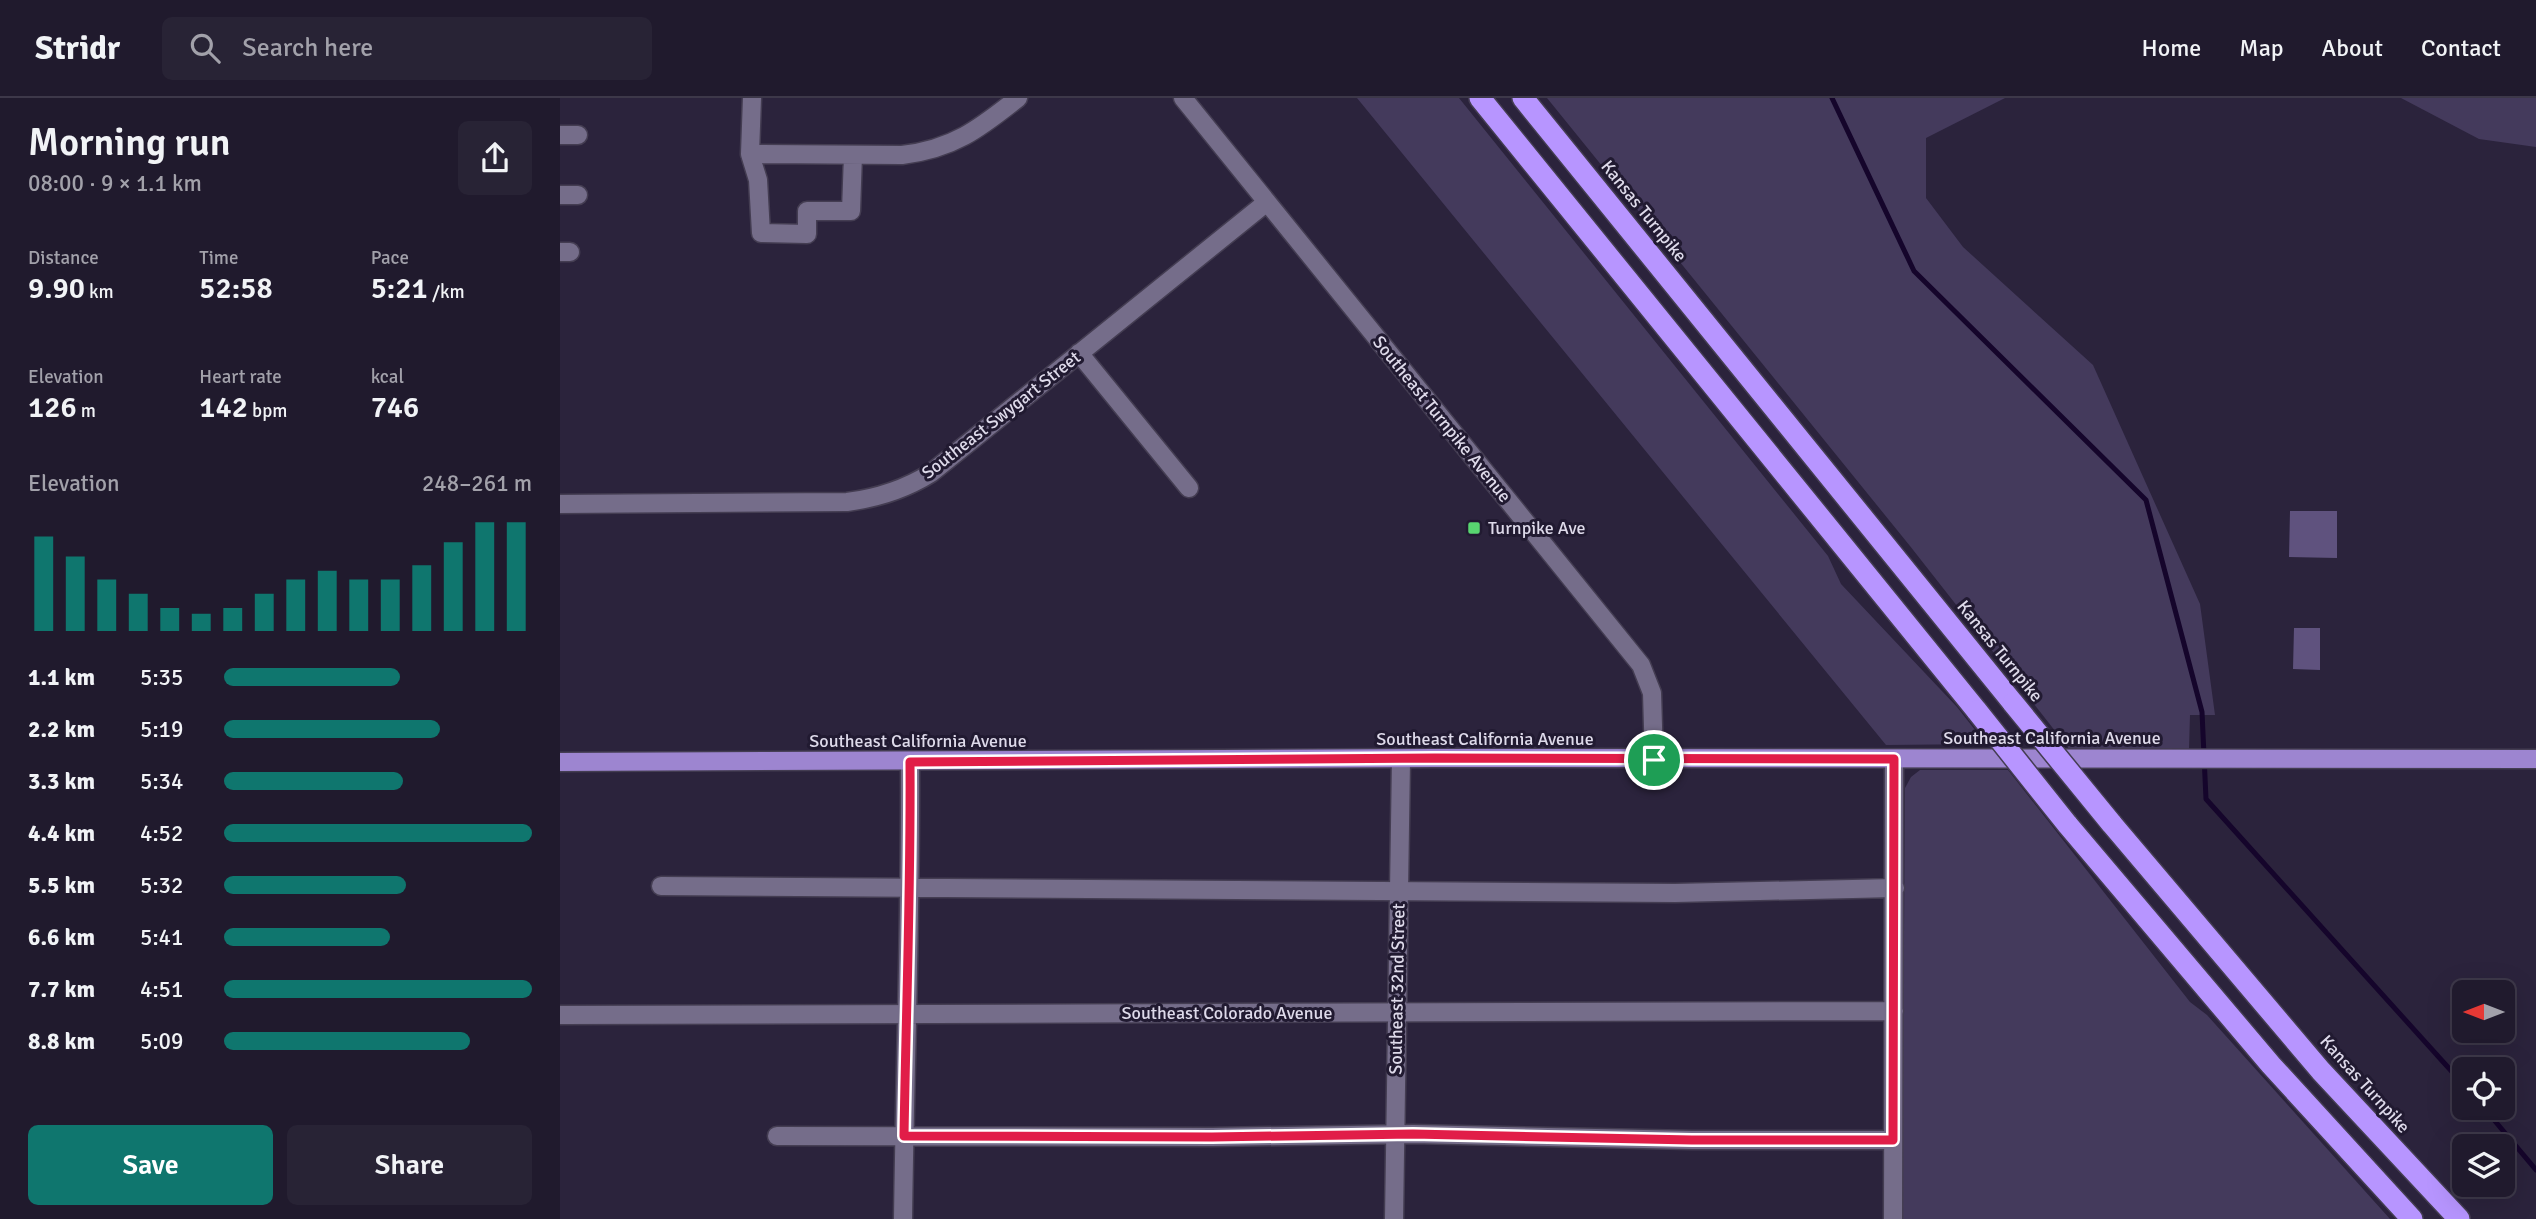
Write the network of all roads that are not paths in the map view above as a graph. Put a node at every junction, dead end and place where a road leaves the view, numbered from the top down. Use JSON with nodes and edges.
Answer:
{"nodes":[{"id":1,"x":752,"y":98,"type":"edge"},
{"id":2,"x":1018,"y":98,"type":"edge"},
{"id":3,"x":1183,"y":98,"type":"edge"},
{"id":4,"x":1480,"y":98,"type":"edge"},
{"id":5,"x":1523,"y":98,"type":"edge"},
{"id":6,"x":750,"y":154,"type":"junction"},
{"id":7,"x":853,"y":155,"type":"junction"},
{"id":8,"x":1268,"y":202,"type":"junction"},
{"id":9,"x":1079,"y":353,"type":"junction"},
{"id":10,"x":1189,"y":488,"type":"dead end"},
{"id":11,"x":560,"y":504,"type":"edge"},
{"id":12,"x":1894,"y":759,"type":"junction"},
{"id":13,"x":2536,"y":759,"type":"edge"},
{"id":14,"x":1401,"y":760,"type":"junction"},
{"id":15,"x":1654,"y":760,"type":"junction"},
{"id":16,"x":560,"y":762,"type":"edge"},
{"id":17,"x":910,"y":762,"type":"junction"},
{"id":18,"x":661,"y":886,"type":"dead end"},
{"id":19,"x":1895,"y":888,"type":"junction"},
{"id":20,"x":911,"y":889,"type":"junction"},
{"id":21,"x":1399,"y":890,"type":"junction"},
{"id":22,"x":1894,"y":1011,"type":"junction"},
{"id":23,"x":1396,"y":1013,"type":"junction"},
{"id":24,"x":906,"y":1014,"type":"junction"},
{"id":25,"x":560,"y":1015,"type":"edge"},
{"id":26,"x":1395,"y":1135,"type":"junction"},
{"id":27,"x":778,"y":1136,"type":"dead end"},
{"id":28,"x":904,"y":1136,"type":"junction"},
{"id":29,"x":1893,"y":1140,"type":"junction"},
{"id":30,"x":903,"y":1219,"type":"edge"},
{"id":31,"x":1394,"y":1219,"type":"edge"},
{"id":32,"x":1892,"y":1219,"type":"edge"},
{"id":33,"x":2412,"y":1219,"type":"edge"},
{"id":34,"x":2459,"y":1219,"type":"edge"}],
"edges":[{"from":1,"to":6,"type":"street"},
{"from":2,"to":7,"type":"street"},
{"from":3,"to":8,"type":"street","name":"Southeast Turnpike Avenue"},
{"from":4,"to":33,"type":"highway","bridge":true},
{"from":5,"to":34,"type":"highway","name":"Kansas Turnpike","bridge":true},
{"from":6,"to":7,"type":"street"},
{"from":6,"to":7,"type":"street"},
{"from":8,"to":9,"type":"street","name":"Southeast Swygart Street"},
{"from":8,"to":15,"type":"street","name":"Southeast Turnpike Avenue"},
{"from":9,"to":10,"type":"street"},
{"from":9,"to":11,"type":"street","name":"Southeast Swygart Street"},
{"from":12,"to":13,"type":"main road","name":"Southeast California Avenue"},
{"from":12,"to":15,"type":"main road","name":"Southeast California Avenue"},
{"from":12,"to":19,"type":"street"},
{"from":14,"to":15,"type":"main road","name":"Southeast California Avenue"},
{"from":14,"to":17,"type":"main road","name":"Southeast California Avenue"},
{"from":14,"to":21,"type":"street","name":"Southeast 32nd Street"},
{"from":16,"to":17,"type":"main road","name":"Southeast California Avenue"},
{"from":17,"to":20,"type":"street"},
{"from":18,"to":20,"type":"street"},
{"from":19,"to":21,"type":"street"},
{"from":19,"to":22,"type":"street"},
{"from":20,"to":21,"type":"street"},
{"from":20,"to":24,"type":"street"},
{"from":21,"to":23,"type":"street","name":"Southeast 32nd Street"},
{"from":22,"to":23,"type":"street","name":"Southeast Colorado Avenue"},
{"from":22,"to":29,"type":"street"},
{"from":23,"to":24,"type":"street","name":"Southeast Colorado Avenue"},
{"from":23,"to":26,"type":"street","name":"Southeast 32nd Street"},
{"from":24,"to":25,"type":"street","name":"Southeast Colorado Avenue"},
{"from":24,"to":28,"type":"street"},
{"from":26,"to":28,"type":"street"},
{"from":26,"to":29,"type":"street"},
{"from":26,"to":31,"type":"street","name":"Southeast 32nd Street"},
{"from":27,"to":28,"type":"street"},
{"from":28,"to":30,"type":"street"},
{"from":29,"to":32,"type":"street"}]}
